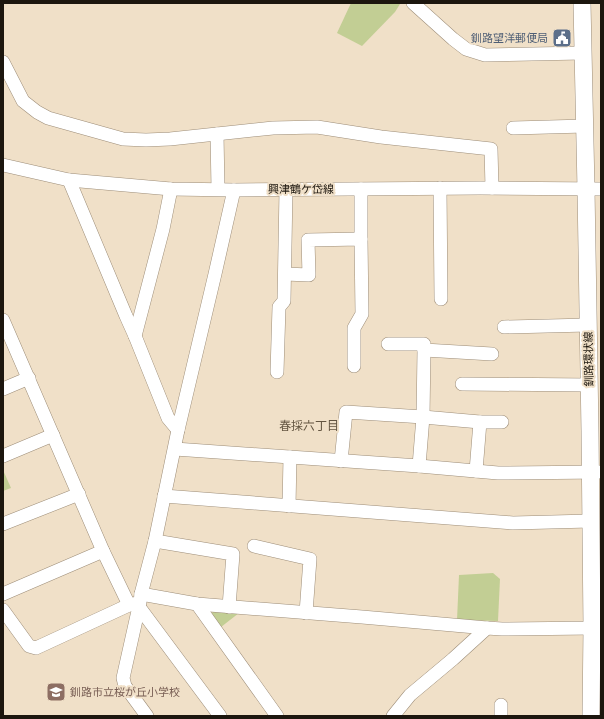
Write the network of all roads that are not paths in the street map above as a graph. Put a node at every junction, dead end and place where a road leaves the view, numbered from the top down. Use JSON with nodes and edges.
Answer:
{"nodes":[{"id":1,"x":413,"y":3,"type":"edge"},
{"id":2,"x":582,"y":3,"type":"edge"},
{"id":3,"x":582,"y":52,"type":"junction"},
{"id":4,"x":3,"y":62,"type":"edge"},
{"id":5,"x":585,"y":126,"type":"junction"},
{"id":6,"x":513,"y":128,"type":"dead end"},
{"id":7,"x":217,"y":134,"type":"junction"},
{"id":8,"x":3,"y":165,"type":"edge"},
{"id":9,"x":69,"y":180,"type":"junction"},
{"id":10,"x":440,"y":188,"type":"junction"},
{"id":11,"x":492,"y":188,"type":"junction"},
{"id":12,"x":171,"y":189,"type":"junction"},
{"id":13,"x":218,"y":189,"type":"junction"},
{"id":14,"x":361,"y":189,"type":"junction"},
{"id":15,"x":594,"y":189,"type":"edge"},
{"id":16,"x":234,"y":190,"type":"junction"},
{"id":17,"x":286,"y":190,"type":"junction"},
{"id":18,"x":361,"y":240,"type":"junction"},
{"id":19,"x":285,"y":274,"type":"junction"},
{"id":20,"x":441,"y":299,"type":"dead end"},
{"id":21,"x":3,"y":320,"type":"edge"},
{"id":22,"x":588,"y":325,"type":"junction"},
{"id":23,"x":504,"y":326,"type":"dead end"},
{"id":24,"x":136,"y":336,"type":"junction"},
{"id":25,"x":388,"y":344,"type":"dead end"},
{"id":26,"x":424,"y":350,"type":"junction"},
{"id":27,"x":492,"y":354,"type":"dead end"},
{"id":28,"x":354,"y":366,"type":"dead end"},
{"id":29,"x":276,"y":372,"type":"dead end"},
{"id":30,"x":29,"y":378,"type":"junction"},
{"id":31,"x":462,"y":384,"type":"dead end"},
{"id":32,"x":589,"y":385,"type":"junction"},
{"id":33,"x":3,"y":389,"type":"edge"},
{"id":34,"x":424,"y":417,"type":"junction"},
{"id":35,"x":480,"y":422,"type":"junction"},
{"id":36,"x":502,"y":422,"type":"dead end"},
{"id":37,"x":178,"y":430,"type":"junction"},
{"id":38,"x":53,"y":435,"type":"junction"},
{"id":39,"x":175,"y":449,"type":"junction"},
{"id":40,"x":3,"y":456,"type":"edge"},
{"id":41,"x":290,"y":457,"type":"junction"},
{"id":42,"x":341,"y":461,"type":"junction"},
{"id":43,"x":419,"y":466,"type":"junction"},
{"id":44,"x":476,"y":471,"type":"junction"},
{"id":45,"x":595,"y":472,"type":"edge"},
{"id":46,"x":79,"y":494,"type":"junction"},
{"id":47,"x":164,"y":496,"type":"junction"},
{"id":48,"x":288,"y":506,"type":"junction"},
{"id":49,"x":590,"y":521,"type":"junction"},
{"id":50,"x":3,"y":524,"type":"edge"},
{"id":51,"x":155,"y":541,"type":"junction"},
{"id":52,"x":254,"y":546,"type":"dead end"},
{"id":53,"x":103,"y":551,"type":"junction"},
{"id":54,"x":3,"y":594,"type":"edge"},
{"id":55,"x":137,"y":602,"type":"junction"},
{"id":56,"x":197,"y":604,"type":"junction"},
{"id":57,"x":229,"y":607,"type":"junction"},
{"id":58,"x":3,"y":610,"type":"edge"},
{"id":59,"x":306,"y":613,"type":"junction"},
{"id":60,"x":596,"y":627,"type":"edge"},
{"id":61,"x":487,"y":628,"type":"junction"},
{"id":62,"x":147,"y":716,"type":"edge"},
{"id":63,"x":220,"y":716,"type":"edge"},
{"id":64,"x":277,"y":716,"type":"edge"},
{"id":65,"x":393,"y":716,"type":"edge"},
{"id":66,"x":591,"y":716,"type":"edge"}],
"edges":[{"from":1,"to":3,"type":"street"},
{"from":2,"to":3,"type":"main road","name":"釧路環状線"},
{"from":3,"to":5,"type":"main road","name":"釧路環状線"},
{"from":4,"to":7,"type":"street"},
{"from":5,"to":6,"type":"street"},
{"from":5,"to":15,"type":"main road","name":"釧路環状線"},
{"from":7,"to":11,"type":"street"},
{"from":7,"to":13,"type":"street"},
{"from":8,"to":9,"type":"street","name":"興津鶴ケ岱線"},
{"from":9,"to":12,"type":"street","name":"興津鶴ケ岱線"},
{"from":9,"to":24,"type":"street"},
{"from":10,"to":11,"type":"street","name":"興津鶴ケ岱線"},
{"from":10,"to":14,"type":"street","name":"興津鶴ケ岱線"},
{"from":10,"to":20,"type":"street"},
{"from":11,"to":15,"type":"street","name":"興津鶴ケ岱線"},
{"from":12,"to":13,"type":"street","name":"興津鶴ケ岱線"},
{"from":12,"to":24,"type":"street"},
{"from":13,"to":16,"type":"street","name":"興津鶴ケ岱線"},
{"from":14,"to":17,"type":"street","name":"興津鶴ケ岱線"},
{"from":14,"to":18,"type":"street"},
{"from":15,"to":22,"type":"main road","name":"釧路環状線"},
{"from":16,"to":17,"type":"street","name":"興津鶴ケ岱線"},
{"from":16,"to":37,"type":"street"},
{"from":17,"to":19,"type":"street"},
{"from":18,"to":19,"type":"street"},
{"from":18,"to":28,"type":"street"},
{"from":19,"to":29,"type":"street"},
{"from":21,"to":30,"type":"street"},
{"from":22,"to":23,"type":"street"},
{"from":22,"to":32,"type":"main road","name":"釧路環状線"},
{"from":24,"to":37,"type":"street"},
{"from":25,"to":26,"type":"street"},
{"from":26,"to":27,"type":"street"},
{"from":26,"to":34,"type":"street"},
{"from":30,"to":33,"type":"street"},
{"from":30,"to":38,"type":"street"},
{"from":31,"to":32,"type":"street"},
{"from":32,"to":45,"type":"main road","name":"釧路環状線"},
{"from":34,"to":35,"type":"street"},
{"from":34,"to":42,"type":"street"},
{"from":34,"to":43,"type":"street"},
{"from":35,"to":36,"type":"street"},
{"from":35,"to":44,"type":"street"},
{"from":37,"to":39,"type":"street"},
{"from":38,"to":40,"type":"street"},
{"from":38,"to":46,"type":"street"},
{"from":39,"to":41,"type":"street"},
{"from":39,"to":47,"type":"street"},
{"from":41,"to":42,"type":"street"},
{"from":41,"to":48,"type":"street"},
{"from":42,"to":43,"type":"street"},
{"from":43,"to":44,"type":"street"},
{"from":44,"to":45,"type":"street"},
{"from":45,"to":49,"type":"main road","name":"釧路環状線"},
{"from":46,"to":50,"type":"street"},
{"from":46,"to":53,"type":"street"},
{"from":47,"to":48,"type":"street"},
{"from":47,"to":51,"type":"street"},
{"from":48,"to":49,"type":"street"},
{"from":49,"to":60,"type":"main road","name":"釧路環状線"},
{"from":51,"to":55,"type":"street"},
{"from":51,"to":57,"type":"street"},
{"from":52,"to":59,"type":"street"},
{"from":53,"to":54,"type":"street"},
{"from":53,"to":55,"type":"street"},
{"from":55,"to":56,"type":"street"},
{"from":55,"to":58,"type":"street"},
{"from":55,"to":62,"type":"street"},
{"from":55,"to":63,"type":"street"},
{"from":56,"to":57,"type":"street"},
{"from":56,"to":64,"type":"street"},
{"from":57,"to":59,"type":"street"},
{"from":59,"to":61,"type":"street"},
{"from":60,"to":61,"type":"street"},
{"from":60,"to":66,"type":"main road","name":"釧路環状線"},
{"from":61,"to":65,"type":"street"}]}
